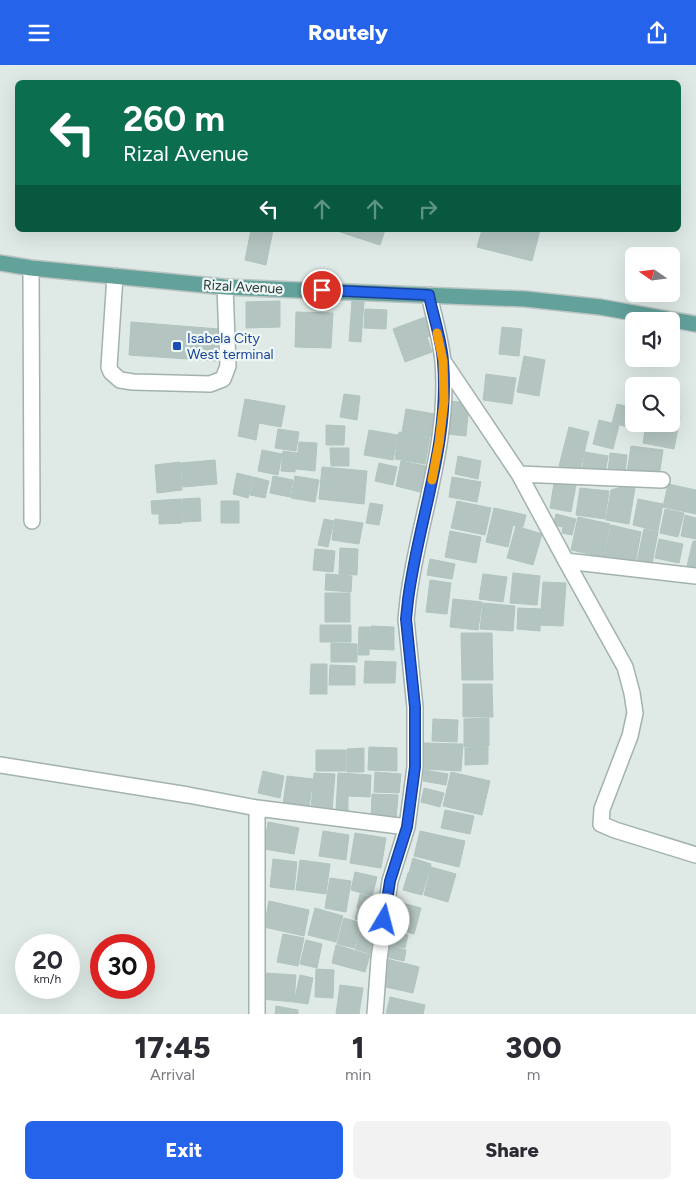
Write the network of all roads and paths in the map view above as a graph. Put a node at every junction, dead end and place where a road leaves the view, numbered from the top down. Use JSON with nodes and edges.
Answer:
{"nodes":[{"id":1,"x":0,"y":263,"type":"edge"},
{"id":2,"x":31,"y":268,"type":"junction"},
{"id":3,"x":115,"y":277,"type":"junction"},
{"id":4,"x":225,"y":287,"type":"junction"},
{"id":5,"x":429,"y":295,"type":"junction"},
{"id":6,"x":696,"y":324,"type":"edge"},
{"id":7,"x":443,"y":361,"type":"junction"},
{"id":8,"x":519,"y":473,"type":"junction"},
{"id":9,"x":662,"y":480,"type":"dead end"},
{"id":10,"x":32,"y":521,"type":"dead end"},
{"id":11,"x":566,"y":561,"type":"junction"},
{"id":12,"x":696,"y":576,"type":"edge"},
{"id":13,"x":0,"y":765,"type":"edge"},
{"id":14,"x":257,"y":809,"type":"junction"},
{"id":15,"x":407,"y":827,"type":"junction"},
{"id":16,"x":696,"y":855,"type":"edge"},
{"id":17,"x":257,"y":1014,"type":"edge"},
{"id":18,"x":375,"y":1014,"type":"edge"}],
"edges":[{"from":1,"to":2,"type":"main road","name":"Rizal Avenue"},
{"from":2,"to":3,"type":"main road","name":"Rizal Avenue"},
{"from":2,"to":10,"type":"street"},
{"from":3,"to":4,"type":"main road","name":"Rizal Avenue"},
{"from":3,"to":4,"type":"street"},
{"from":4,"to":5,"type":"main road","name":"Rizal Avenue"},
{"from":5,"to":6,"type":"main road","name":"Rizal Avenue"},
{"from":5,"to":7,"type":"street"},
{"from":7,"to":8,"type":"street"},
{"from":7,"to":15,"type":"street"},
{"from":8,"to":9,"type":"street"},
{"from":8,"to":11,"type":"street"},
{"from":11,"to":12,"type":"street"},
{"from":11,"to":16,"type":"street"},
{"from":13,"to":14,"type":"street"},
{"from":14,"to":15,"type":"street"},
{"from":14,"to":17,"type":"street"},
{"from":15,"to":18,"type":"street"}]}
